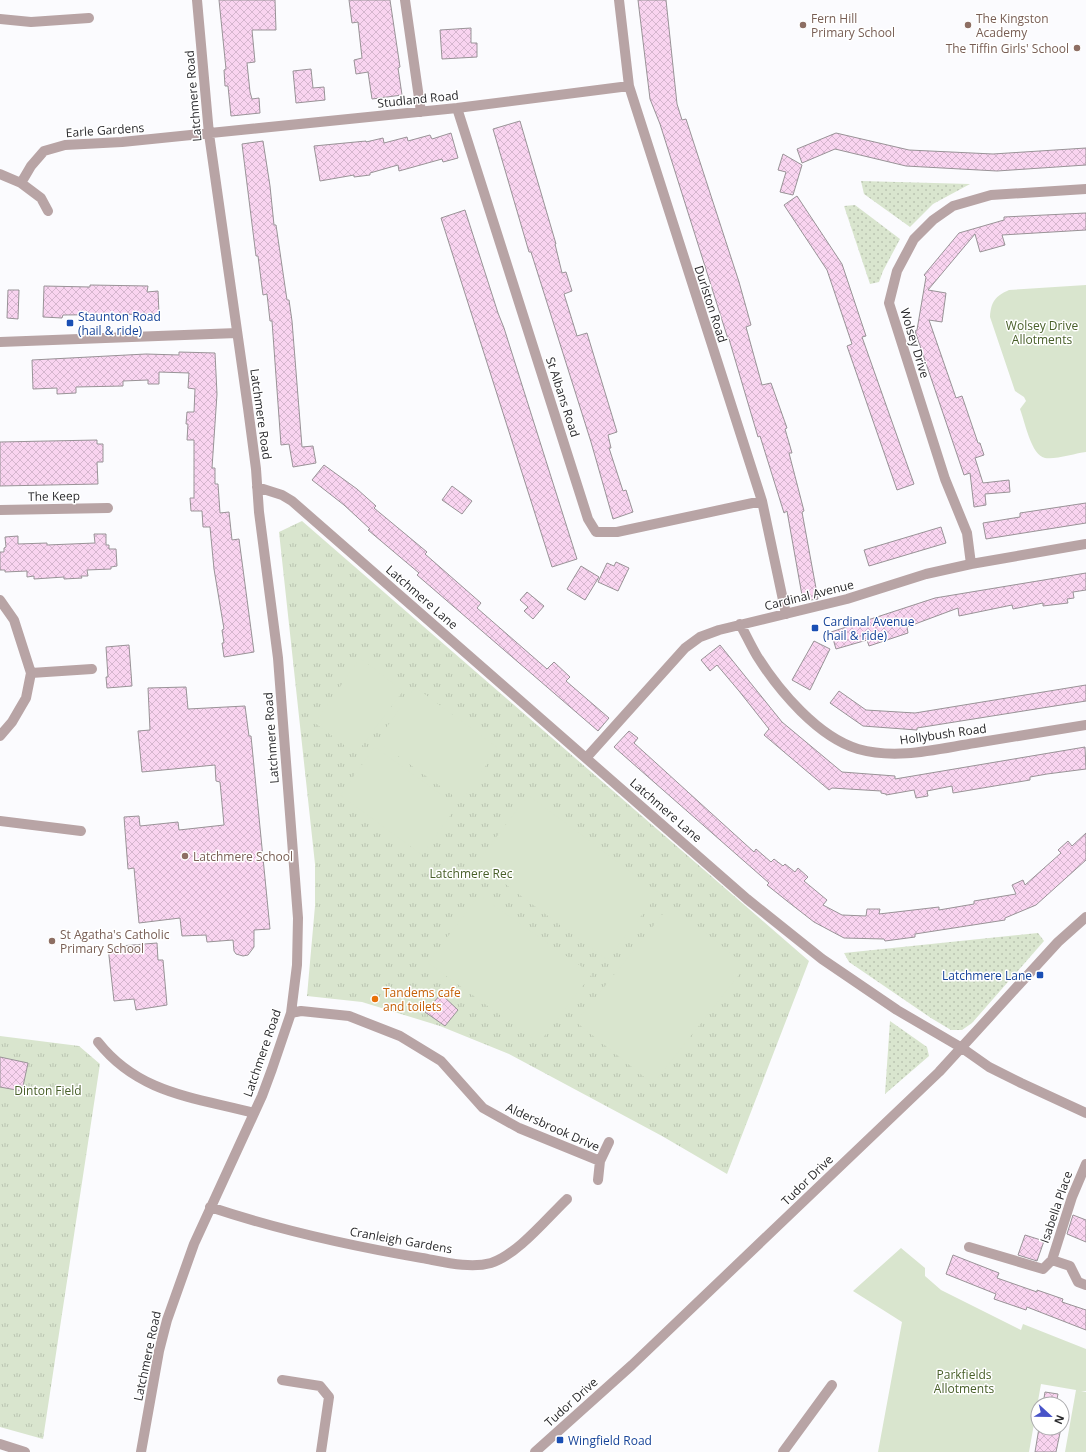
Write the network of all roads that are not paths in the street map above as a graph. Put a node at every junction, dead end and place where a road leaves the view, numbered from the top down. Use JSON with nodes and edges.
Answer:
{"nodes":[{"id":1,"x":197,"y":0,"type":"edge"},
{"id":2,"x":405,"y":0,"type":"edge"},
{"id":3,"x":619,"y":0,"type":"edge"},
{"id":4,"x":89,"y":18,"type":"dead end"},
{"id":5,"x":0,"y":19,"type":"edge"},
{"id":6,"x":629,"y":86,"type":"junction"},
{"id":7,"x":457,"y":108,"type":"junction"},
{"id":8,"x":421,"y":112,"type":"junction"},
{"id":9,"x":209,"y":134,"type":"junction"},
{"id":10,"x":0,"y":174,"type":"edge"},
{"id":11,"x":21,"y":183,"type":"junction"},
{"id":12,"x":1086,"y":189,"type":"edge"},
{"id":13,"x":48,"y":212,"type":"dead end"},
{"id":14,"x":237,"y":333,"type":"junction"},
{"id":15,"x":0,"y":342,"type":"edge"},
{"id":16,"x":257,"y":487,"type":"junction"},
{"id":17,"x":762,"y":501,"type":"junction"},
{"id":18,"x":108,"y":508,"type":"dead end"},
{"id":19,"x":0,"y":510,"type":"edge"},
{"id":20,"x":1086,"y":544,"type":"edge"},
{"id":21,"x":971,"y":564,"type":"junction"},
{"id":22,"x":0,"y":600,"type":"edge"},
{"id":23,"x":786,"y":614,"type":"junction"},
{"id":24,"x":740,"y":624,"type":"junction"},
{"id":25,"x":92,"y":669,"type":"dead end"},
{"id":26,"x":30,"y":673,"type":"junction"},
{"id":27,"x":1086,"y":725,"type":"edge"},
{"id":28,"x":0,"y":736,"type":"edge"},
{"id":29,"x":587,"y":757,"type":"junction"},
{"id":30,"x":0,"y":821,"type":"edge"},
{"id":31,"x":81,"y":831,"type":"dead end"},
{"id":32,"x":1086,"y":917,"type":"edge"},
{"id":33,"x":291,"y":1013,"type":"junction"},
{"id":34,"x":98,"y":1042,"type":"dead end"},
{"id":35,"x":962,"y":1048,"type":"junction"},
{"id":36,"x":254,"y":1113,"type":"junction"},
{"id":37,"x":1086,"y":1113,"type":"edge"},
{"id":38,"x":608,"y":1142,"type":"dead end"},
{"id":39,"x":600,"y":1161,"type":"junction"},
{"id":40,"x":1086,"y":1164,"type":"edge"},
{"id":41,"x":598,"y":1180,"type":"dead end"},
{"id":42,"x":567,"y":1199,"type":"dead end"},
{"id":43,"x":210,"y":1207,"type":"junction"},
{"id":44,"x":969,"y":1247,"type":"dead end"},
{"id":45,"x":1052,"y":1260,"type":"junction"},
{"id":46,"x":1086,"y":1285,"type":"edge"},
{"id":47,"x":282,"y":1380,"type":"dead end"},
{"id":48,"x":832,"y":1385,"type":"dead end"},
{"id":49,"x":0,"y":1444,"type":"edge"},
{"id":50,"x":25,"y":1452,"type":"edge"},
{"id":51,"x":141,"y":1452,"type":"edge"},
{"id":52,"x":321,"y":1452,"type":"edge"},
{"id":53,"x":535,"y":1452,"type":"edge"},
{"id":54,"x":783,"y":1452,"type":"edge"}],
"edges":[{"from":1,"to":9,"type":"street","name":"Latchmere Road"},
{"from":2,"to":8,"type":"street"},
{"from":3,"to":6,"type":"street","name":"Durlston Road"},
{"from":4,"to":5,"type":"street"},
{"from":6,"to":7,"type":"street","name":"Studland Road"},
{"from":6,"to":17,"type":"street","name":"Durlston Road"},
{"from":7,"to":8,"type":"street","name":"Studland Road"},
{"from":7,"to":17,"type":"street","name":"St Albans Road"},
{"from":8,"to":9,"type":"street","name":"Studland Road"},
{"from":9,"to":11,"type":"street","name":"Earle Gardens"},
{"from":9,"to":14,"type":"street","name":"Latchmere Road"},
{"from":10,"to":11,"type":"street"},
{"from":11,"to":13,"type":"street"},
{"from":12,"to":21,"type":"street","name":"Wolsey Drive"},
{"from":14,"to":15,"type":"street"},
{"from":14,"to":16,"type":"street","name":"Latchmere Road"},
{"from":16,"to":29,"type":"street","name":"Latchmere Lane"},
{"from":16,"to":33,"type":"street","name":"Latchmere Road"},
{"from":17,"to":23,"type":"street","name":"Durlston Road"},
{"from":18,"to":19,"type":"street","name":"The Keep"},
{"from":20,"to":21,"type":"street","name":"Cardinal Avenue"},
{"from":21,"to":23,"type":"street","name":"Cardinal Avenue"},
{"from":22,"to":26,"type":"street"},
{"from":23,"to":24,"type":"street","name":"Cardinal Avenue"},
{"from":24,"to":27,"type":"street","name":"Hollybush Road"},
{"from":24,"to":29,"type":"street","name":"Cardinal Avenue"},
{"from":25,"to":26,"type":"street"},
{"from":26,"to":28,"type":"street"},
{"from":29,"to":35,"type":"street","name":"Latchmere Lane"},
{"from":30,"to":31,"type":"street"},
{"from":32,"to":35,"type":"street","name":"Tudor Drive"},
{"from":33,"to":36,"type":"street","name":"Latchmere Road"},
{"from":33,"to":39,"type":"street","name":"Aldersbrook Drive"},
{"from":34,"to":36,"type":"street"},
{"from":35,"to":37,"type":"street","name":"Latchmere Lane"},
{"from":35,"to":53,"type":"street","name":"Tudor Drive"},
{"from":36,"to":43,"type":"street","name":"Latchmere Road"},
{"from":38,"to":39,"type":"street","name":"Aldersbrook Drive"},
{"from":39,"to":41,"type":"street","name":"Aldersbrook Drive"},
{"from":40,"to":45,"type":"street","name":"Isabella Place"},
{"from":42,"to":43,"type":"street","name":"Cranleigh Gardens"},
{"from":43,"to":51,"type":"street","name":"Latchmere Road"},
{"from":44,"to":45,"type":"street","name":"Isabella Place"},
{"from":45,"to":46,"type":"street","name":"Isabella Place"},
{"from":47,"to":52,"type":"street"},
{"from":48,"to":54,"type":"street"},
{"from":49,"to":50,"type":"street"}]}
